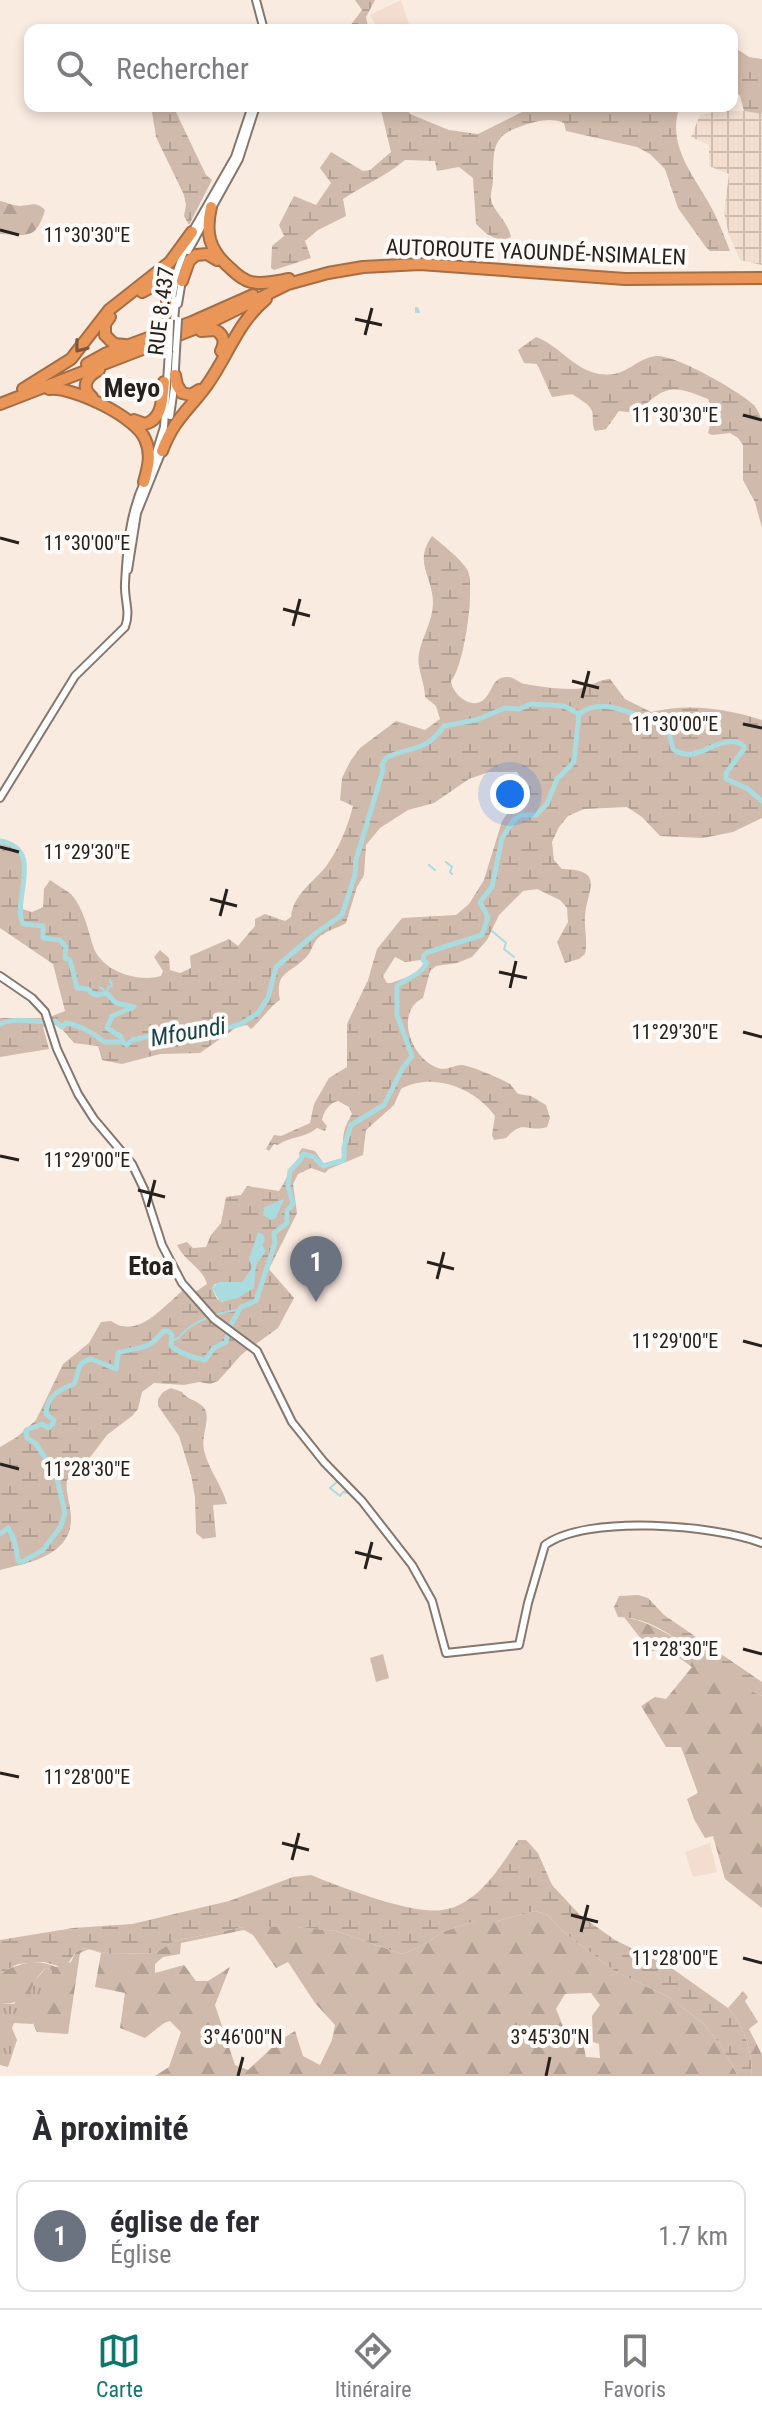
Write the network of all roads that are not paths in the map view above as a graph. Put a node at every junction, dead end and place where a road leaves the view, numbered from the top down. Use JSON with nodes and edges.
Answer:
{"nodes":[{"id":1,"x":256,"y":0,"type":"edge"},
{"id":2,"x":262,"y":24,"type":"edge"},
{"id":3,"x":252,"y":112,"type":"edge"},
{"id":4,"x":253,"y":112,"type":"edge"},
{"id":5,"x":211,"y":207,"type":"junction"},
{"id":6,"x":195,"y":230,"type":"junction"},
{"id":7,"x":762,"y":275,"type":"edge"},
{"id":8,"x":179,"y":276,"type":"junction"},
{"id":9,"x":288,"y":282,"type":"junction"},
{"id":10,"x":271,"y":290,"type":"junction"},
{"id":11,"x":226,"y":307,"type":"junction"},
{"id":12,"x":171,"y":320,"type":"junction"},
{"id":13,"x":196,"y":333,"type":"junction"},
{"id":14,"x":149,"y":338,"type":"junction"},
{"id":15,"x":171,"y":351,"type":"junction"},
{"id":16,"x":86,"y":364,"type":"junction"},
{"id":17,"x":105,"y":367,"type":"junction"},
{"id":18,"x":175,"y":375,"type":"junction"},
{"id":19,"x":57,"y":382,"type":"junction"},
{"id":20,"x":164,"y":382,"type":"junction"},
{"id":21,"x":22,"y":392,"type":"junction"},
{"id":22,"x":0,"y":402,"type":"edge"},
{"id":23,"x":170,"y":416,"type":"junction"},
{"id":24,"x":162,"y":451,"type":"junction"},
{"id":25,"x":151,"y":467,"type":"junction"},
{"id":26,"x":144,"y":482,"type":"junction"},
{"id":27,"x":126,"y":578,"type":"junction"},
{"id":28,"x":0,"y":798,"type":"edge"},
{"id":29,"x":0,"y":976,"type":"edge"},
{"id":30,"x":762,"y":1543,"type":"edge"}],
"edges":[{"from":1,"to":2,"type":"main road"},
{"from":3,"to":6,"type":"main road","name":"RUE 8.437"},
{"from":4,"to":5,"type":"main road","name":"RUE 8.437"},
{"from":5,"to":6,"type":"main road","name":"RUE 8.437"},
{"from":5,"to":9,"type":"highway"},
{"from":6,"to":8,"type":"main road","name":"RUE 8.437"},
{"from":6,"to":8,"type":"main road"},
{"from":6,"to":12,"type":"main road","name":"RUE 8.437"},
{"from":6,"to":21,"type":"highway","one_way":true},
{"from":7,"to":9,"type":"highway","name":"AUTOROUTE YAOUNDÉ-NSIMALEN"},
{"from":8,"to":11,"type":"highway"},
{"from":8,"to":12,"type":"main road","name":"RUE 8.437"},
{"from":8,"to":12,"type":"main road"},
{"from":9,"to":10,"type":"highway","name":"AUTOROUTE YAOUNDÉ-NSIMALEN"},
{"from":9,"to":24,"type":"highway"},
{"from":10,"to":11,"type":"highway"},
{"from":10,"to":13,"type":"highway"},
{"from":10,"to":16,"type":"highway","name":"AUTOROUTE YAOUNDÉ-NSIMALEN"},
{"from":10,"to":19,"type":"highway","name":"AUTOROUTE YAOUNDÉ-NSIMALEN"},
{"from":11,"to":14,"type":"highway"},
{"from":12,"to":14,"type":"highway"},
{"from":12,"to":15,"type":"main road","name":"RUE 8.437","bridge":true},
{"from":13,"to":17,"type":"highway"},
{"from":13,"to":18,"type":"highway"},
{"from":14,"to":16,"type":"highway"},
{"from":15,"to":18,"type":"main road"},
{"from":15,"to":20,"type":"main road"},
{"from":15,"to":23,"type":"main road","name":"RUE 8.437"},
{"from":15,"to":25,"type":"main road","name":"RUE 8.437"},
{"from":16,"to":21,"type":"highway","name":"AUTOROUTE YAOUNDÉ-NSIMALEN"},
{"from":17,"to":19,"type":"highway"},
{"from":17,"to":20,"type":"highway"},
{"from":18,"to":23,"type":"main road"},
{"from":19,"to":21,"type":"highway","name":"AUTOROUTE YAOUNDÉ-NSIMALEN"},
{"from":20,"to":25,"type":"main road"},
{"from":21,"to":22,"type":"highway","name":"AUTOROUTE YAOUNDÉ-NSIMALEN"},
{"from":21,"to":26,"type":"highway"},
{"from":23,"to":24,"type":"main road","name":"RUE 8.437"},
{"from":24,"to":27,"type":"main road","name":"RUE 8.437"},
{"from":25,"to":26,"type":"main road","name":"RUE 8.437"},
{"from":26,"to":27,"type":"main road","name":"RUE 8.437"},
{"from":27,"to":28,"type":"main road","name":"RUE 8.437"},
{"from":29,"to":30,"type":"main road"}]}
